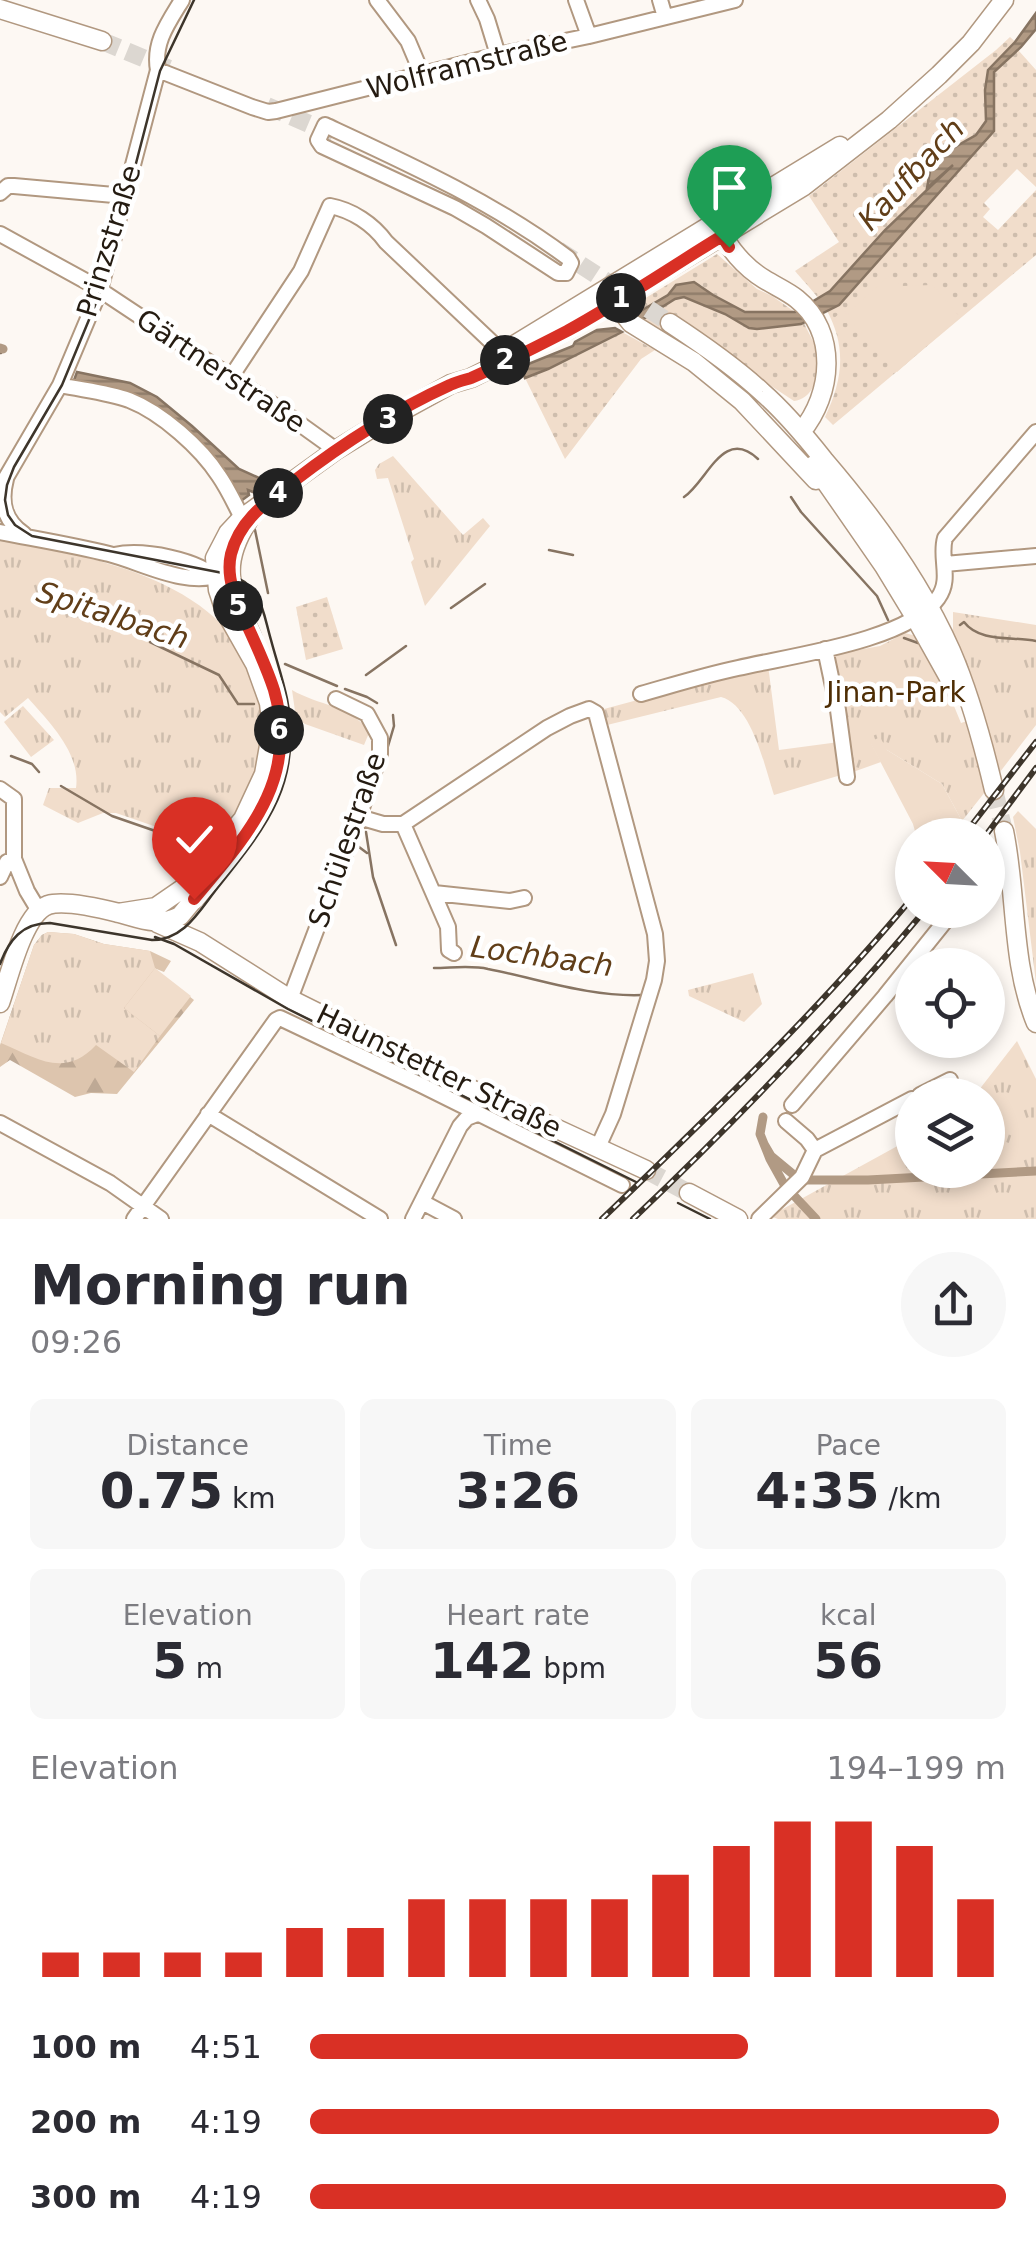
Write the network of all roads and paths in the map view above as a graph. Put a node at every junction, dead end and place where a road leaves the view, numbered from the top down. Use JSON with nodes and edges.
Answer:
{"nodes":[{"id":1,"x":182,"y":0,"type":"edge"},
{"id":2,"x":377,"y":0,"type":"edge"},
{"id":3,"x":478,"y":0,"type":"edge"},
{"id":4,"x":576,"y":0,"type":"edge"},
{"id":5,"x":660,"y":0,"type":"edge"},
{"id":6,"x":734,"y":0,"type":"edge"},
{"id":7,"x":1004,"y":0,"type":"edge"},
{"id":8,"x":0,"y":9,"type":"edge"},
{"id":9,"x":666,"y":17,"type":"junction"},
{"id":10,"x":0,"y":18,"type":"edge"},
{"id":11,"x":589,"y":36,"type":"junction"},
{"id":12,"x":498,"y":55,"type":"junction"},
{"id":13,"x":158,"y":70,"type":"junction"},
{"id":14,"x":422,"y":74,"type":"junction"},
{"id":15,"x":322,"y":101,"type":"junction"},
{"id":16,"x":325,"y":125,"type":"junction"},
{"id":17,"x":463,"y":191,"type":"junction"},
{"id":18,"x":0,"y":193,"type":"edge"},
{"id":19,"x":124,"y":196,"type":"junction"},
{"id":20,"x":455,"y":208,"type":"junction"},
{"id":21,"x":719,"y":229,"type":"junction"},
{"id":22,"x":0,"y":234,"type":"edge"},
{"id":23,"x":100,"y":290,"type":"junction"},
{"id":24,"x":616,"y":299,"type":"junction"},
{"id":25,"x":668,"y":327,"type":"tunnel mouth"},
{"id":26,"x":502,"y":352,"type":"junction"},
{"id":27,"x":231,"y":377,"type":"junction"},
{"id":28,"x":452,"y":384,"type":"junction"},
{"id":29,"x":60,"y":385,"type":"junction"},
{"id":30,"x":791,"y":427,"type":"junction"},
{"id":31,"x":1036,"y":432,"type":"edge"},
{"id":32,"x":336,"y":450,"type":"junction"},
{"id":33,"x":8,"y":474,"type":"junction"},
{"id":34,"x":0,"y":488,"type":"edge"},
{"id":35,"x":837,"y":500,"type":"junction"},
{"id":36,"x":250,"y":513,"type":"junction"},
{"id":37,"x":0,"y":532,"type":"edge"},
{"id":38,"x":34,"y":539,"type":"junction"},
{"id":39,"x":1036,"y":556,"type":"edge"},
{"id":40,"x":945,"y":564,"type":"junction"},
{"id":41,"x":220,"y":566,"type":"junction"},
{"id":42,"x":191,"y":571,"type":"junction"},
{"id":43,"x":230,"y":604,"type":"junction"},
{"id":44,"x":922,"y":612,"type":"junction"},
{"id":45,"x":824,"y":649,"type":"junction"},
{"id":46,"x":641,"y":694,"type":"dead end"},
{"id":47,"x":336,"y":699,"type":"dead end"},
{"id":48,"x":847,"y":776,"type":"dead end"},
{"id":49,"x":0,"y":790,"type":"edge"},
{"id":50,"x":994,"y":790,"type":"tunnel mouth"},
{"id":51,"x":358,"y":817,"type":"junction"},
{"id":52,"x":402,"y":824,"type":"junction"},
{"id":53,"x":1005,"y":836,"type":"tunnel mouth"},
{"id":54,"x":14,"y":859,"type":"junction"},
{"id":55,"x":0,"y":877,"type":"edge"},
{"id":56,"x":183,"y":890,"type":"junction"},
{"id":57,"x":434,"y":892,"type":"junction"},
{"id":58,"x":524,"y":898,"type":"dead end"},
{"id":59,"x":39,"y":910,"type":"junction"},
{"id":60,"x":156,"y":915,"type":"junction"},
{"id":61,"x":180,"y":916,"type":"junction"},
{"id":62,"x":940,"y":928,"type":"edge"},
{"id":63,"x":192,"y":937,"type":"junction"},
{"id":64,"x":450,"y":950,"type":"dead end"},
{"id":65,"x":236,"y":965,"type":"junction"},
{"id":66,"x":290,"y":999,"type":"junction"},
{"id":67,"x":0,"y":1003,"type":"edge"},
{"id":68,"x":1036,"y":1024,"type":"edge"},
{"id":69,"x":792,"y":1104,"type":"dead end"},
{"id":70,"x":895,"y":1108,"type":"edge"},
{"id":71,"x":208,"y":1114,"type":"junction"},
{"id":72,"x":477,"y":1114,"type":"junction"},
{"id":73,"x":786,"y":1120,"type":"dead end"},
{"id":74,"x":0,"y":1123,"type":"edge"},
{"id":75,"x":598,"y":1147,"type":"junction"},
{"id":76,"x":815,"y":1150,"type":"junction"},
{"id":77,"x":646,"y":1170,"type":"tunnel mouth"},
{"id":78,"x":622,"y":1185,"type":"dead end"},
{"id":79,"x":689,"y":1193,"type":"tunnel mouth"},
{"id":80,"x":422,"y":1202,"type":"junction"},
{"id":81,"x":143,"y":1206,"type":"junction"},
{"id":82,"x":134,"y":1219,"type":"edge"},
{"id":83,"x":161,"y":1219,"type":"edge"},
{"id":84,"x":380,"y":1219,"type":"edge"},
{"id":85,"x":412,"y":1219,"type":"edge"},
{"id":86,"x":454,"y":1219,"type":"edge"},
{"id":87,"x":738,"y":1219,"type":"edge"},
{"id":88,"x":759,"y":1219,"type":"edge"}],
"edges":[{"from":1,"to":13,"type":"street","name":"Prinzstraße"},
{"from":2,"to":14,"type":"street"},
{"from":3,"to":12,"type":"street"},
{"from":4,"to":11,"type":"street"},
{"from":5,"to":9,"type":"street"},
{"from":6,"to":9,"type":"street","name":"Wolframstraße"},
{"from":7,"to":21,"type":"main road"},
{"from":8,"to":10,"type":"main road"},
{"from":9,"to":11,"type":"street","name":"Wolframstraße"},
{"from":11,"to":12,"type":"street","name":"Wolframstraße"},
{"from":12,"to":14,"type":"street","name":"Wolframstraße"},
{"from":13,"to":15,"type":"street","name":"Wolframstraße"},
{"from":13,"to":19,"type":"street","name":"Prinzstraße"},
{"from":14,"to":15,"type":"street","name":"Wolframstraße"},
{"from":15,"to":16,"type":"street"},
{"from":16,"to":17,"type":"street"},
{"from":16,"to":20,"type":"street"},
{"from":17,"to":20,"type":"street"},
{"from":17,"to":20,"type":"street"},
{"from":18,"to":19,"type":"street"},
{"from":19,"to":23,"type":"street","name":"Prinzstraße"},
{"from":21,"to":24,"type":"main road"},
{"from":21,"to":30,"type":"main road"},
{"from":22,"to":23,"type":"street","name":"Gärtnerstraße"},
{"from":23,"to":27,"type":"street","name":"Gärtnerstraße"},
{"from":23,"to":29,"type":"street","name":"Prinzstraße"},
{"from":24,"to":26,"type":"main road"},
{"from":24,"to":28,"type":"main road"},
{"from":24,"to":35,"type":"main road"},
{"from":25,"to":30,"type":"main road"},
{"from":26,"to":27,"type":"street"},
{"from":26,"to":28,"type":"main road"},
{"from":27,"to":32,"type":"street","name":"Gärtnerstraße"},
{"from":28,"to":32,"type":"main road"},
{"from":29,"to":33,"type":"street","name":"Prinzstraße"},
{"from":29,"to":36,"type":"street"},
{"from":30,"to":35,"type":"main road"},
{"from":30,"to":44,"type":"main road"},
{"from":31,"to":40,"type":"street"},
{"from":32,"to":36,"type":"main road"},
{"from":33,"to":34,"type":"street","name":"Prinzstraße"},
{"from":33,"to":38,"type":"street"},
{"from":35,"to":44,"type":"main road"},
{"from":36,"to":41,"type":"main road"},
{"from":37,"to":38,"type":"street"},
{"from":38,"to":42,"type":"street"},
{"from":39,"to":40,"type":"street"},
{"from":40,"to":44,"type":"street"},
{"from":41,"to":42,"type":"street"},
{"from":41,"to":43,"type":"main road"},
{"from":42,"to":43,"type":"street"},
{"from":43,"to":56,"type":"main road"},
{"from":43,"to":61,"type":"main road"},
{"from":44,"to":45,"type":"street"},
{"from":44,"to":50,"type":"main road"},
{"from":45,"to":46,"type":"street"},
{"from":45,"to":48,"type":"street"},
{"from":47,"to":51,"type":"street","name":"Schülestraße"},
{"from":49,"to":54,"type":"street"},
{"from":51,"to":52,"type":"street"},
{"from":51,"to":66,"type":"street","name":"Schülestraße"},
{"from":52,"to":57,"type":"street"},
{"from":52,"to":75,"type":"street"},
{"from":53,"to":68,"type":"main road"},
{"from":54,"to":55,"type":"street"},
{"from":54,"to":59,"type":"street"},
{"from":56,"to":60,"type":"main road"},
{"from":56,"to":61,"type":"main road"},
{"from":57,"to":58,"type":"street"},
{"from":57,"to":64,"type":"street"},
{"from":59,"to":60,"type":"main road"},
{"from":59,"to":67,"type":"main road"},
{"from":60,"to":61,"type":"main road"},
{"from":60,"to":63,"type":"main road","name":"Haunstetter Straße"},
{"from":61,"to":63,"type":"main road","name":"Haunstetter Straße"},
{"from":61,"to":65,"type":"main road","name":"Haunstetter Straße"},
{"from":62,"to":69,"type":"street"},
{"from":63,"to":65,"type":"main road","name":"Haunstetter Straße"},
{"from":65,"to":66,"type":"main road","name":"Haunstetter Straße"},
{"from":66,"to":75,"type":"main road","name":"Haunstetter Straße"},
{"from":70,"to":76,"type":"street"},
{"from":71,"to":72,"type":"street","name":"Haunstetter Straße"},
{"from":71,"to":81,"type":"street"},
{"from":71,"to":84,"type":"street"},
{"from":72,"to":78,"type":"street","name":"Haunstetter Straße"},
{"from":72,"to":80,"type":"street"},
{"from":73,"to":76,"type":"street"},
{"from":74,"to":81,"type":"street"},
{"from":75,"to":77,"type":"main road","name":"Haunstetter Straße"},
{"from":76,"to":88,"type":"street"},
{"from":79,"to":87,"type":"main road"},
{"from":80,"to":85,"type":"street"},
{"from":80,"to":86,"type":"street"},
{"from":81,"to":82,"type":"street"},
{"from":81,"to":83,"type":"street"}]}
